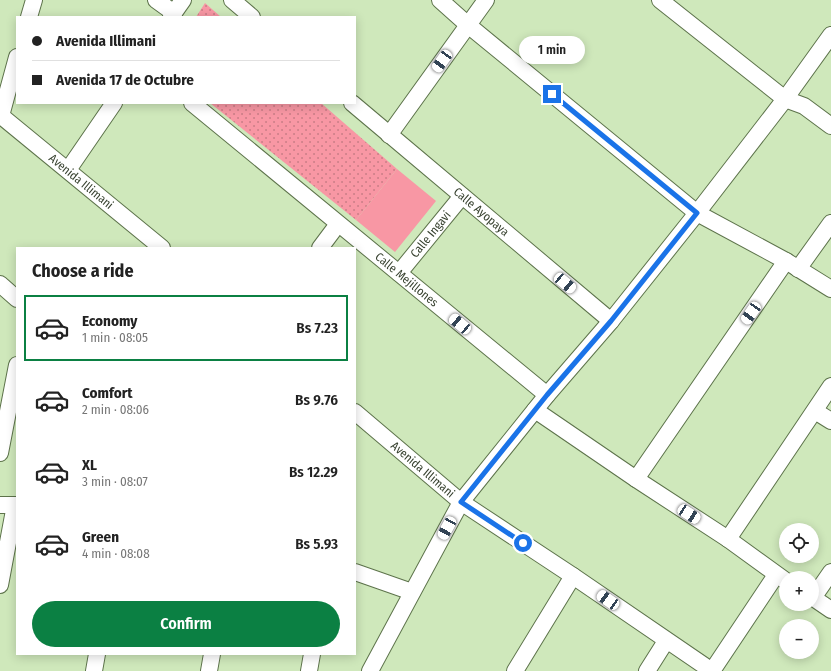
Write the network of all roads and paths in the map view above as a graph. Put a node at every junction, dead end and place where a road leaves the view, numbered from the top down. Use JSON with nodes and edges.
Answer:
{"nodes":[{"id":1,"x":34,"y":0,"type":"edge"},
{"id":2,"x":156,"y":0,"type":"edge"},
{"id":3,"x":183,"y":0,"type":"edge"},
{"id":4,"x":232,"y":0,"type":"edge"},
{"id":5,"x":440,"y":0,"type":"edge"},
{"id":6,"x":486,"y":0,"type":"edge"},
{"id":7,"x":660,"y":0,"type":"edge"},
{"id":8,"x":172,"y":15,"type":"edge"},
{"id":9,"x":29,"y":16,"type":"edge"},
{"id":10,"x":251,"y":16,"type":"edge"},
{"id":11,"x":468,"y":25,"type":"junction"},
{"id":12,"x":831,"y":35,"type":"edge"},
{"id":13,"x":16,"y":60,"type":"edge"},
{"id":14,"x":785,"y":99,"type":"junction"},
{"id":15,"x":113,"y":104,"type":"edge"},
{"id":16,"x":193,"y":104,"type":"edge"},
{"id":17,"x":353,"y":104,"type":"edge"},
{"id":18,"x":0,"y":115,"type":"edge"},
{"id":19,"x":831,"y":126,"type":"edge"},
{"id":20,"x":389,"y":135,"type":"junction"},
{"id":21,"x":68,"y":170,"type":"junction"},
{"id":22,"x":462,"y":196,"type":"junction"},
{"id":23,"x":697,"y":213,"type":"junction"},
{"id":24,"x":831,"y":223,"type":"edge"},
{"id":25,"x":338,"y":224,"type":"junction"},
{"id":26,"x":161,"y":247,"type":"edge"},
{"id":27,"x":321,"y":247,"type":"edge"},
{"id":28,"x":792,"y":265,"type":"junction"},
{"id":29,"x":399,"y":273,"type":"junction"},
{"id":30,"x":0,"y":284,"type":"edge"},
{"id":31,"x":831,"y":289,"type":"edge"},
{"id":32,"x":16,"y":297,"type":"edge"},
{"id":33,"x":611,"y":321,"type":"junction"},
{"id":34,"x":16,"y":370,"type":"edge"},
{"id":35,"x":831,"y":386,"type":"edge"},
{"id":36,"x":547,"y":395,"type":"junction"},
{"id":37,"x":535,"y":410,"type":"junction"},
{"id":38,"x":815,"y":411,"type":"junction"},
{"id":39,"x":356,"y":413,"type":"edge"},
{"id":40,"x":831,"y":420,"type":"edge"},
{"id":41,"x":0,"y":452,"type":"edge"},
{"id":42,"x":636,"y":479,"type":"junction"},
{"id":43,"x":461,"y":502,"type":"junction"},
{"id":44,"x":11,"y":505,"type":"edge"},
{"id":45,"x":728,"y":539,"type":"junction"},
{"id":46,"x":356,"y":572,"type":"edge"},
{"id":47,"x":831,"y":572,"type":"edge"},
{"id":48,"x":573,"y":576,"type":"junction"},
{"id":49,"x":779,"y":577,"type":"edge"},
{"id":50,"x":779,"y":581,"type":"edge"},
{"id":51,"x":0,"y":585,"type":"edge"},
{"id":52,"x":819,"y":589,"type":"edge"},
{"id":53,"x":412,"y":592,"type":"junction"},
{"id":54,"x":819,"y":602,"type":"edge"},
{"id":55,"x":831,"y":610,"type":"edge"},
{"id":56,"x":666,"y":640,"type":"junction"},
{"id":57,"x":97,"y":655,"type":"edge"},
{"id":58,"x":212,"y":655,"type":"edge"},
{"id":59,"x":312,"y":655,"type":"edge"},
{"id":60,"x":94,"y":671,"type":"edge"},
{"id":61,"x":209,"y":671,"type":"edge"},
{"id":62,"x":309,"y":671,"type":"edge"},
{"id":63,"x":370,"y":671,"type":"edge"},
{"id":64,"x":515,"y":671,"type":"edge"},
{"id":65,"x":647,"y":671,"type":"edge"},
{"id":66,"x":712,"y":671,"type":"edge"}],
"edges":[{"from":1,"to":9,"type":"street"},
{"from":2,"to":8,"type":"street"},
{"from":3,"to":8,"type":"street"},
{"from":4,"to":10,"type":"street"},
{"from":5,"to":11,"type":"street"},
{"from":6,"to":11,"type":"street"},
{"from":7,"to":14,"type":"street"},
{"from":11,"to":20,"type":"street"},
{"from":11,"to":23,"type":"street"},
{"from":12,"to":14,"type":"street"},
{"from":13,"to":18,"type":"street"},
{"from":14,"to":19,"type":"street"},
{"from":14,"to":23,"type":"street"},
{"from":15,"to":21,"type":"street"},
{"from":16,"to":25,"type":"street","name":"Calle Mejillones"},
{"from":17,"to":20,"type":"street","name":"Calle Ayopaya"},
{"from":18,"to":21,"type":"street","name":"Avenida Illimani"},
{"from":20,"to":22,"type":"street","name":"Calle Ayopaya"},
{"from":21,"to":26,"type":"street","name":"Avenida Illimani"},
{"from":22,"to":29,"type":"street","name":"Calle Ingavi"},
{"from":22,"to":33,"type":"street","name":"Calle Ayopaya"},
{"from":23,"to":28,"type":"street"},
{"from":23,"to":33,"type":"street"},
{"from":24,"to":28,"type":"street"},
{"from":25,"to":27,"type":"street"},
{"from":25,"to":29,"type":"street","name":"Calle Mejillones"},
{"from":28,"to":31,"type":"street"},
{"from":28,"to":42,"type":"street"},
{"from":29,"to":36,"type":"street","name":"Calle Mejillones"},
{"from":30,"to":32,"type":"street"},
{"from":33,"to":36,"type":"street"},
{"from":34,"to":41,"type":"street"},
{"from":35,"to":38,"type":"street"},
{"from":36,"to":37,"type":"street"},
{"from":37,"to":42,"type":"street"},
{"from":37,"to":43,"type":"street"},
{"from":38,"to":40,"type":"street"},
{"from":38,"to":45,"type":"street"},
{"from":39,"to":43,"type":"street","name":"Avenida Illimani"},
{"from":42,"to":45,"type":"street"},
{"from":43,"to":48,"type":"street","name":"Avenida Illimani"},
{"from":43,"to":53,"type":"street"},
{"from":44,"to":51,"type":"street"},
{"from":45,"to":49,"type":"street"},
{"from":46,"to":53,"type":"street"},
{"from":47,"to":52,"type":"street"},
{"from":48,"to":56,"type":"street","name":"Avenida Illimani"},
{"from":48,"to":64,"type":"street"},
{"from":50,"to":66,"type":"street"},
{"from":53,"to":63,"type":"street"},
{"from":54,"to":55,"type":"street"},
{"from":56,"to":65,"type":"street"},
{"from":56,"to":66,"type":"street","name":"Avenida Illimani"},
{"from":57,"to":60,"type":"street"},
{"from":58,"to":61,"type":"street"},
{"from":59,"to":62,"type":"street"}]}
